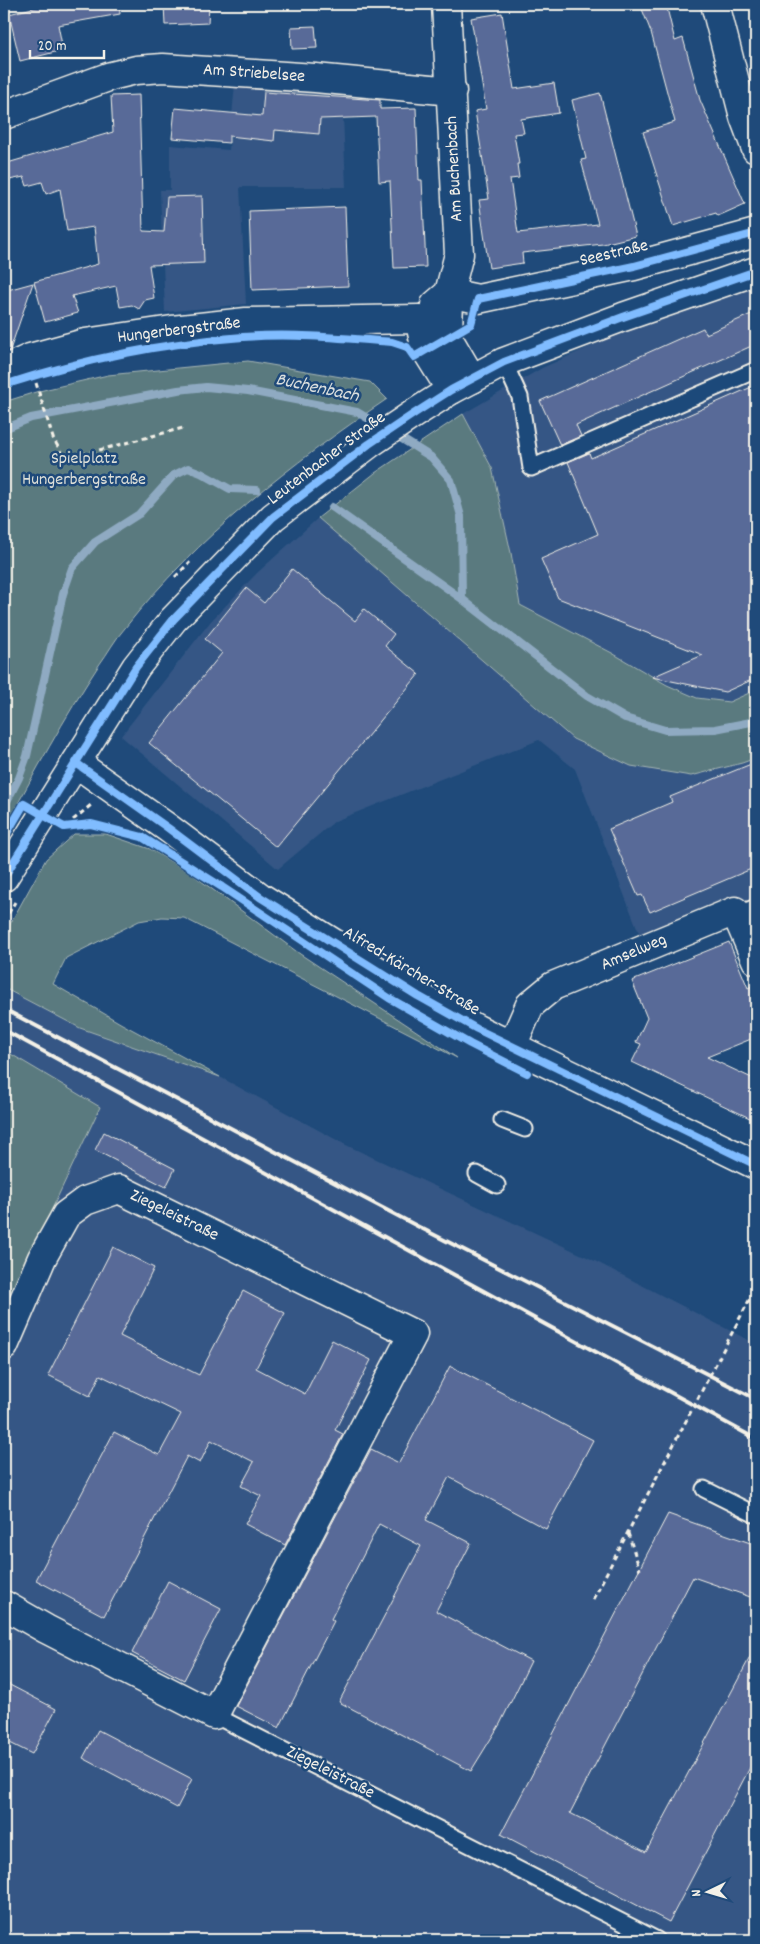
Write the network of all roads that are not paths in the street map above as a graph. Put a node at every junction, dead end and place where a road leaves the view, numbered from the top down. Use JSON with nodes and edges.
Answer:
{"nodes":[{"id":1,"x":447,"y":4,"type":"edge"},
{"id":2,"x":715,"y":4,"type":"edge"},
{"id":3,"x":452,"y":91,"type":"junction"},
{"id":4,"x":4,"y":115,"type":"edge"},
{"id":5,"x":756,"y":149,"type":"edge"},
{"id":6,"x":756,"y":233,"type":"edge"},
{"id":7,"x":756,"y":271,"type":"edge"},
{"id":8,"x":449,"y":294,"type":"junction"},
{"id":9,"x":419,"y":319,"type":"junction"},
{"id":10,"x":448,"y":338,"type":"junction"},
{"id":11,"x":504,"y":362,"type":"junction"},
{"id":12,"x":4,"y":370,"type":"edge"},
{"id":13,"x":756,"y":370,"type":"edge"},
{"id":14,"x":461,"y":384,"type":"junction"},
{"id":15,"x":76,"y":762,"type":"junction"},
{"id":16,"x":4,"y":877,"type":"edge"},
{"id":17,"x":747,"y":911,"type":"edge"},
{"id":18,"x":756,"y":960,"type":"edge"},
{"id":19,"x":512,"y":1046,"type":"junction"},
{"id":20,"x":502,"y":1120,"type":"dead end"},
{"id":21,"x":525,"y":1130,"type":"dead end"},
{"id":22,"x":756,"y":1165,"type":"edge"},
{"id":23,"x":476,"y":1174,"type":"dead end"},
{"id":24,"x":497,"y":1186,"type":"dead end"},
{"id":25,"x":4,"y":1346,"type":"edge"},
{"id":26,"x":704,"y":1489,"type":"dead end"},
{"id":27,"x":756,"y":1515,"type":"edge"},
{"id":28,"x":4,"y":1605,"type":"edge"},
{"id":29,"x":214,"y":1715,"type":"junction"},
{"id":30,"x":656,"y":1940,"type":"edge"}],
"edges":[{"from":1,"to":3,"type":"street","name":"Am Buchenbach"},
{"from":2,"to":5,"type":"street"},
{"from":3,"to":4,"type":"street","name":"Am Striebelsee"},
{"from":3,"to":8,"type":"street","name":"Am Buchenbach"},
{"from":6,"to":8,"type":"street","name":"Seestraße"},
{"from":7,"to":11,"type":"street","name":"Leutenbacher Straße"},
{"from":8,"to":9,"type":"street"},
{"from":8,"to":10,"type":"street","name":"Am Buchenbach"},
{"from":9,"to":10,"type":"street"},
{"from":9,"to":12,"type":"street","name":"Hungerbergstraße"},
{"from":9,"to":14,"type":"street"},
{"from":10,"to":14,"type":"street"},
{"from":11,"to":13,"type":"lane"},
{"from":11,"to":14,"type":"street","name":"Leutenbacher Straße"},
{"from":14,"to":15,"type":"street","name":"Leutenbacher Straße"},
{"from":15,"to":16,"type":"street","name":"Leutenbacher Straße"},
{"from":15,"to":19,"type":"street","name":"Alfred-Kärcher-Straße"},
{"from":17,"to":18,"type":"street","name":"Amselweg"},
{"from":17,"to":19,"type":"street","name":"Amselweg"},
{"from":19,"to":22,"type":"street","name":"Alfred-Kärcher-Straße"},
{"from":20,"to":21,"type":"lane"},
{"from":23,"to":24,"type":"lane"},
{"from":25,"to":29,"type":"street","name":"Ziegeleistraße"},
{"from":26,"to":27,"type":"lane"},
{"from":28,"to":29,"type":"street","name":"Ziegeleistraße"},
{"from":29,"to":30,"type":"lane","name":"Ziegeleistraße"}]}
